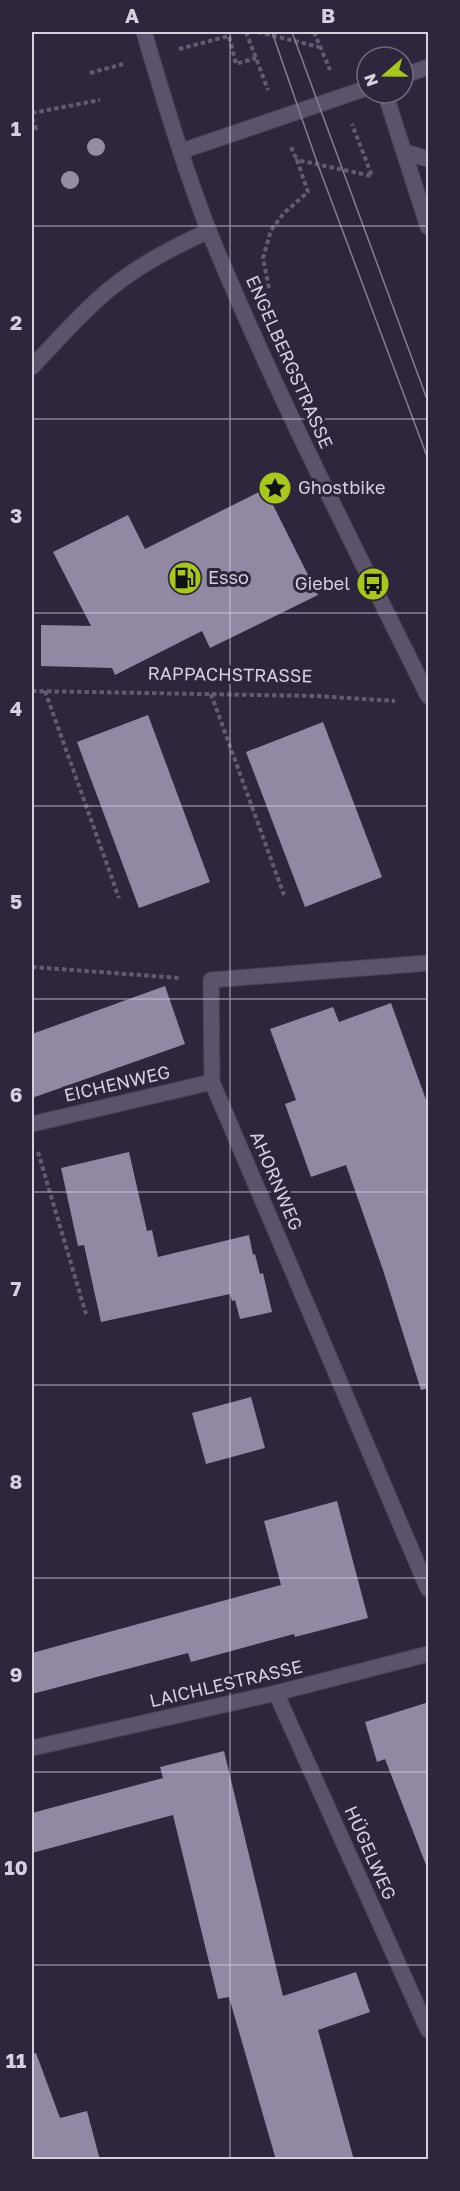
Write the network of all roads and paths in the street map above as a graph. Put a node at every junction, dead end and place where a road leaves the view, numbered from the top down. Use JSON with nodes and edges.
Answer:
{"nodes":[{"id":1,"x":144,"y":32,"type":"edge"},
{"id":2,"x":246,"y":32,"type":"edge"},
{"id":3,"x":258,"y":32,"type":"edge"},
{"id":4,"x":314,"y":32,"type":"edge"},
{"id":5,"x":320,"y":47,"type":"junction"},
{"id":6,"x":355,"y":92,"type":"edge"},
{"id":7,"x":342,"y":97,"type":"junction"},
{"id":8,"x":100,"y":100,"type":"dead end"},
{"id":9,"x":389,"y":105,"type":"edge"},
{"id":10,"x":32,"y":116,"type":"edge"},
{"id":11,"x":279,"y":119,"type":"junction"},
{"id":12,"x":32,"y":131,"type":"edge"},
{"id":13,"x":182,"y":151,"type":"junction"},
{"id":14,"x":405,"y":152,"type":"junction"},
{"id":15,"x":429,"y":159,"type":"edge"},
{"id":16,"x":429,"y":227,"type":"edge"},
{"id":17,"x":209,"y":231,"type":"junction"},
{"id":18,"x":248,"y":321,"type":"junction"},
{"id":19,"x":32,"y":367,"type":"edge"},
{"id":20,"x":32,"y":691,"type":"edge"},
{"id":21,"x":45,"y":691,"type":"junction"},
{"id":22,"x":211,"y":694,"type":"junction"},
{"id":23,"x":429,"y":696,"type":"edge"},
{"id":24,"x":406,"y":702,"type":"dead end"},
{"id":25,"x":284,"y":895,"type":"dead end"},
{"id":26,"x":119,"y":898,"type":"dead end"},
{"id":27,"x":429,"y":963,"type":"edge"},
{"id":28,"x":32,"y":967,"type":"edge"},
{"id":29,"x":211,"y":981,"type":"junction"},
{"id":30,"x":212,"y":1082,"type":"junction"},
{"id":31,"x":32,"y":1124,"type":"edge"},
{"id":32,"x":38,"y":1150,"type":"dead end"},
{"id":33,"x":86,"y":1314,"type":"dead end"},
{"id":34,"x":429,"y":1589,"type":"edge"},
{"id":35,"x":429,"y":1654,"type":"edge"},
{"id":36,"x":276,"y":1693,"type":"junction"},
{"id":37,"x":32,"y":1748,"type":"edge"},
{"id":38,"x":429,"y":2030,"type":"edge"}],
"edges":[{"from":1,"to":13,"type":"street","name":"ENGELBERGSTRASSE"},
{"from":2,"to":11,"type":"path"},
{"from":3,"to":5,"type":"path"},
{"from":4,"to":5,"type":"path"},
{"from":5,"to":7,"type":"path"},
{"from":6,"to":7,"type":"street"},
{"from":7,"to":11,"type":"street"},
{"from":7,"to":18,"type":"path"},
{"from":8,"to":10,"type":"path"},
{"from":9,"to":14,"type":"street"},
{"from":10,"to":12,"type":"path"},
{"from":11,"to":13,"type":"street"},
{"from":13,"to":17,"type":"street","name":"ENGELBERGSTRASSE"},
{"from":14,"to":15,"type":"street"},
{"from":14,"to":16,"type":"street"},
{"from":17,"to":18,"type":"street","name":"ENGELBERGSTRASSE"},
{"from":17,"to":19,"type":"street"},
{"from":18,"to":23,"type":"street","name":"ENGELBERGSTRASSE"},
{"from":20,"to":21,"type":"path","name":"RAPPACHSTRASSE"},
{"from":21,"to":22,"type":"path","name":"RAPPACHSTRASSE"},
{"from":21,"to":26,"type":"path"},
{"from":22,"to":24,"type":"path","name":"RAPPACHSTRASSE"},
{"from":22,"to":25,"type":"path"},
{"from":27,"to":29,"type":"street"},
{"from":28,"to":29,"type":"path"},
{"from":29,"to":30,"type":"street","name":"AHORNWEG"},
{"from":30,"to":31,"type":"street","name":"EICHENWEG"},
{"from":30,"to":34,"type":"street","name":"AHORNWEG"},
{"from":32,"to":33,"type":"path"},
{"from":35,"to":36,"type":"street","name":"LAICHLESTRASSE"},
{"from":36,"to":37,"type":"street","name":"LAICHLESTRASSE"},
{"from":36,"to":38,"type":"street","name":"HÜGELWEG"}]}
